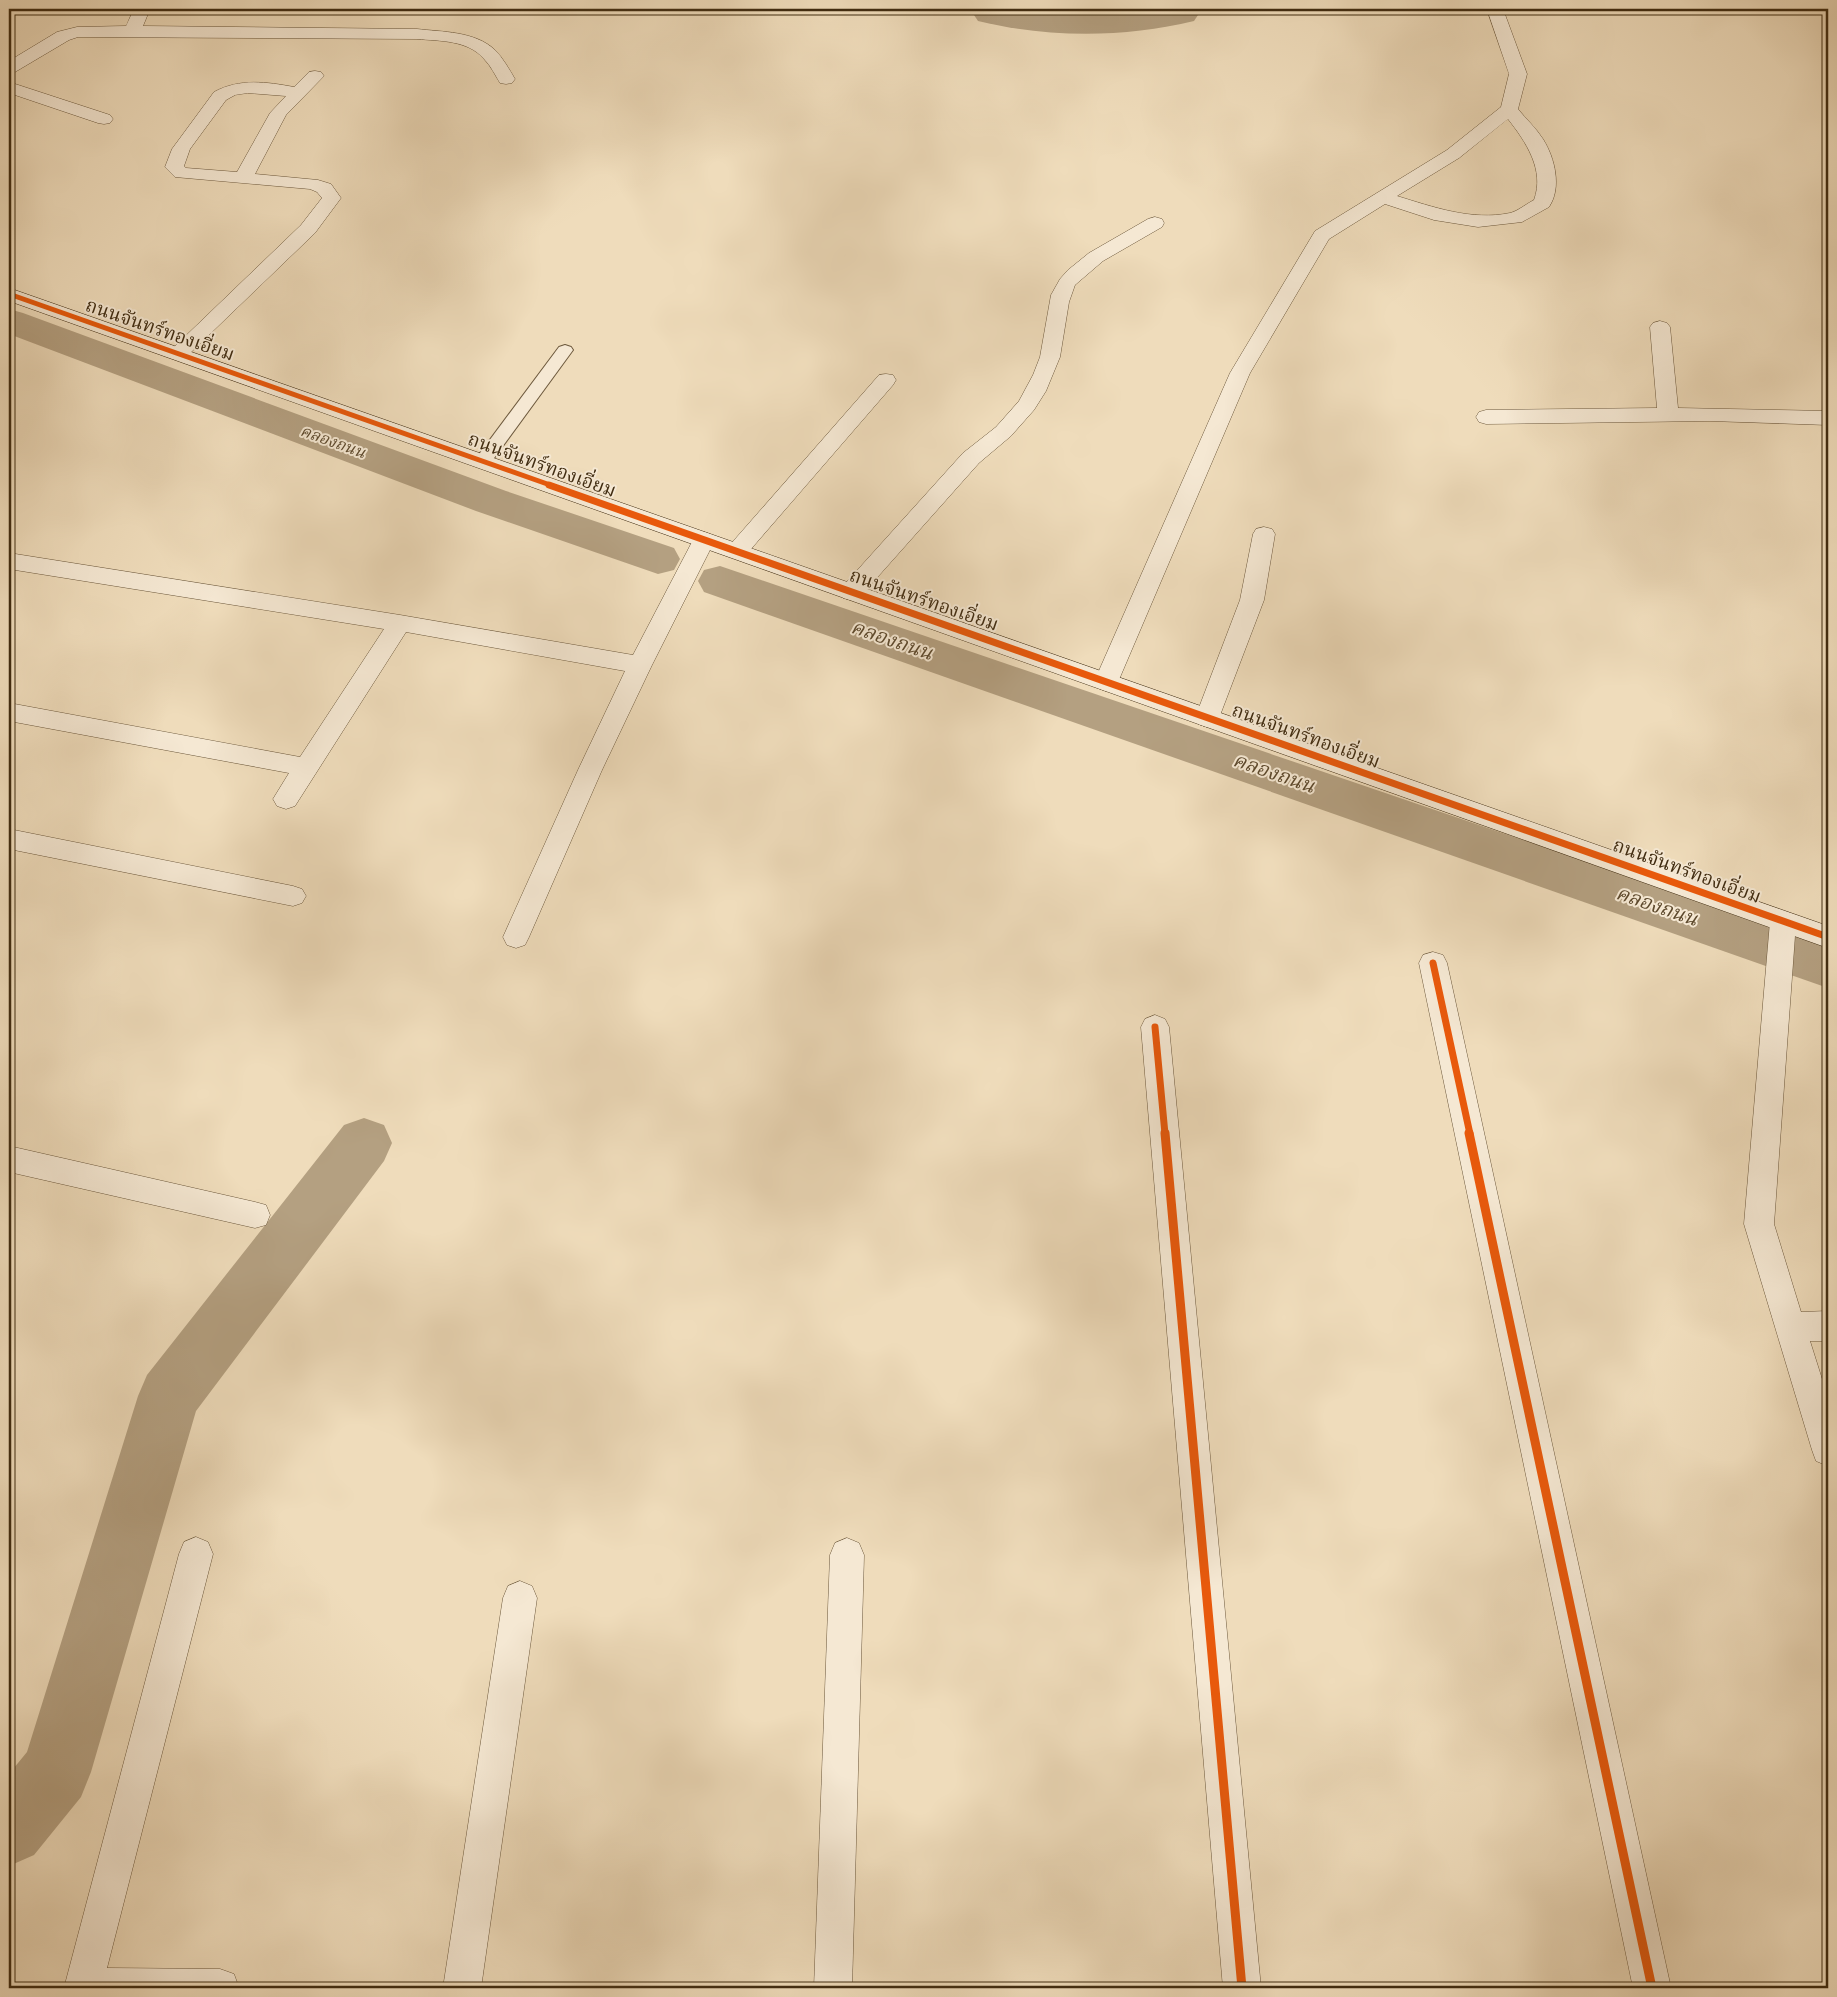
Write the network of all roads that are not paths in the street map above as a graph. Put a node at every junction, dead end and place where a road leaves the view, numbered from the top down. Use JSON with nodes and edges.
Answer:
{"nodes":[{"id":1,"x":142,"y":9,"type":"edge"},
{"id":2,"x":1495,"y":9,"type":"edge"},
{"id":3,"x":132,"y":31,"type":"junction"},
{"id":4,"x":9,"y":68,"type":"edge"},
{"id":5,"x":315,"y":76,"type":"dead end"},
{"id":6,"x":506,"y":79,"type":"dead end"},
{"id":7,"x":9,"y":87,"type":"edge"},
{"id":8,"x":298,"y":93,"type":"junction"},
{"id":9,"x":1509,"y":109,"type":"junction"},
{"id":10,"x":104,"y":119,"type":"dead end"},
{"id":11,"x":243,"y":178,"type":"junction"},
{"id":12,"x":1384,"y":198,"type":"junction"},
{"id":13,"x":1155,"y":223,"type":"dead end"},
{"id":14,"x":9,"y":294,"type":"edge"},
{"id":15,"x":1660,"y":326,"type":"dead end"},
{"id":16,"x":565,"y":350,"type":"dead end"},
{"id":17,"x":179,"y":353,"type":"junction"},
{"id":18,"x":886,"y":380,"type":"dead end"},
{"id":19,"x":1668,"y":415,"type":"junction"},
{"id":20,"x":1486,"y":417,"type":"dead end"},
{"id":21,"x":1828,"y":418,"type":"edge"},
{"id":22,"x":483,"y":461,"type":"junction"},
{"id":23,"x":1264,"y":534,"type":"dead end"},
{"id":24,"x":704,"y":540,"type":"junction"},
{"id":25,"x":737,"y":551,"type":"junction"},
{"id":26,"x":9,"y":561,"type":"edge"},
{"id":27,"x":851,"y":592,"type":"junction"},
{"id":28,"x":400,"y":623,"type":"junction"},
{"id":29,"x":640,"y":665,"type":"junction"},
{"id":30,"x":1106,"y":682,"type":"junction"},
{"id":31,"x":9,"y":712,"type":"edge"},
{"id":32,"x":1207,"y":718,"type":"junction"},
{"id":33,"x":306,"y":767,"type":"junction"},
{"id":34,"x":286,"y":799,"type":"dead end"},
{"id":35,"x":9,"y":839,"type":"edge"},
{"id":36,"x":293,"y":896,"type":"dead end"},
{"id":37,"x":1783,"y":922,"type":"junction"},
{"id":38,"x":516,"y":937,"type":"dead end"},
{"id":39,"x":1828,"y":937,"type":"edge"},
{"id":40,"x":1433,"y":963,"type":"dead end"},
{"id":41,"x":1155,"y":1027,"type":"dead end"},
{"id":42,"x":9,"y":1159,"type":"edge"},
{"id":43,"x":255,"y":1215,"type":"dead end"},
{"id":44,"x":1828,"y":1326,"type":"edge"},
{"id":45,"x":1791,"y":1327,"type":"junction"},
{"id":46,"x":1828,"y":1450,"type":"edge"},
{"id":47,"x":196,"y":1554,"type":"dead end"},
{"id":48,"x":847,"y":1555,"type":"dead end"},
{"id":49,"x":520,"y":1598,"type":"dead end"},
{"id":50,"x":79,"y":1988,"type":"edge"},
{"id":51,"x":220,"y":1988,"type":"edge"},
{"id":52,"x":462,"y":1988,"type":"edge"},
{"id":53,"x":833,"y":1988,"type":"edge"},
{"id":54,"x":1242,"y":1988,"type":"edge"},
{"id":55,"x":1652,"y":1988,"type":"edge"}],
"edges":[{"from":1,"to":3,"type":"street"},
{"from":2,"to":9,"type":"street"},
{"from":3,"to":4,"type":"street"},
{"from":3,"to":6,"type":"street"},
{"from":5,"to":8,"type":"street"},
{"from":7,"to":10,"type":"street"},
{"from":8,"to":11,"type":"street"},
{"from":8,"to":11,"type":"street"},
{"from":9,"to":12,"type":"street"},
{"from":9,"to":12,"type":"street"},
{"from":11,"to":17,"type":"street"},
{"from":12,"to":30,"type":"street"},
{"from":13,"to":27,"type":"street"},
{"from":14,"to":17,"type":"street","name":"ถนนจันทร์ทองเอี่ยม"},
{"from":15,"to":19,"type":"street"},
{"from":16,"to":22,"type":"lane"},
{"from":17,"to":22,"type":"street","name":"ถนนจันทร์ทองเอี่ยม"},
{"from":18,"to":25,"type":"street"},
{"from":19,"to":20,"type":"street"},
{"from":19,"to":21,"type":"street"},
{"from":22,"to":24,"type":"street","name":"ถนนจันทร์ทองเอี่ยม"},
{"from":23,"to":32,"type":"street"},
{"from":24,"to":25,"type":"street","name":"ถนนจันทร์ทองเอี่ยม"},
{"from":24,"to":29,"type":"street"},
{"from":25,"to":27,"type":"street","name":"ถนนจันทร์ทองเอี่ยม"},
{"from":26,"to":28,"type":"street"},
{"from":27,"to":30,"type":"street","name":"ถนนจันทร์ทองเอี่ยม"},
{"from":28,"to":29,"type":"street"},
{"from":28,"to":33,"type":"street"},
{"from":29,"to":38,"type":"street"},
{"from":30,"to":32,"type":"street","name":"ถนนจันทร์ทองเอี่ยม"},
{"from":31,"to":33,"type":"street"},
{"from":32,"to":37,"type":"street","name":"ถนนจันทร์ทองเอี่ยม"},
{"from":33,"to":34,"type":"street"},
{"from":35,"to":36,"type":"street"},
{"from":37,"to":39,"type":"street","name":"ถนนจันทร์ทองเอี่ยม"},
{"from":37,"to":45,"type":"street"},
{"from":40,"to":55,"type":"street"},
{"from":41,"to":54,"type":"street"},
{"from":42,"to":43,"type":"street"},
{"from":44,"to":45,"type":"street"},
{"from":45,"to":46,"type":"street"},
{"from":47,"to":50,"type":"street"},
{"from":48,"to":53,"type":"street"},
{"from":49,"to":52,"type":"street"},
{"from":50,"to":51,"type":"street"}]}
